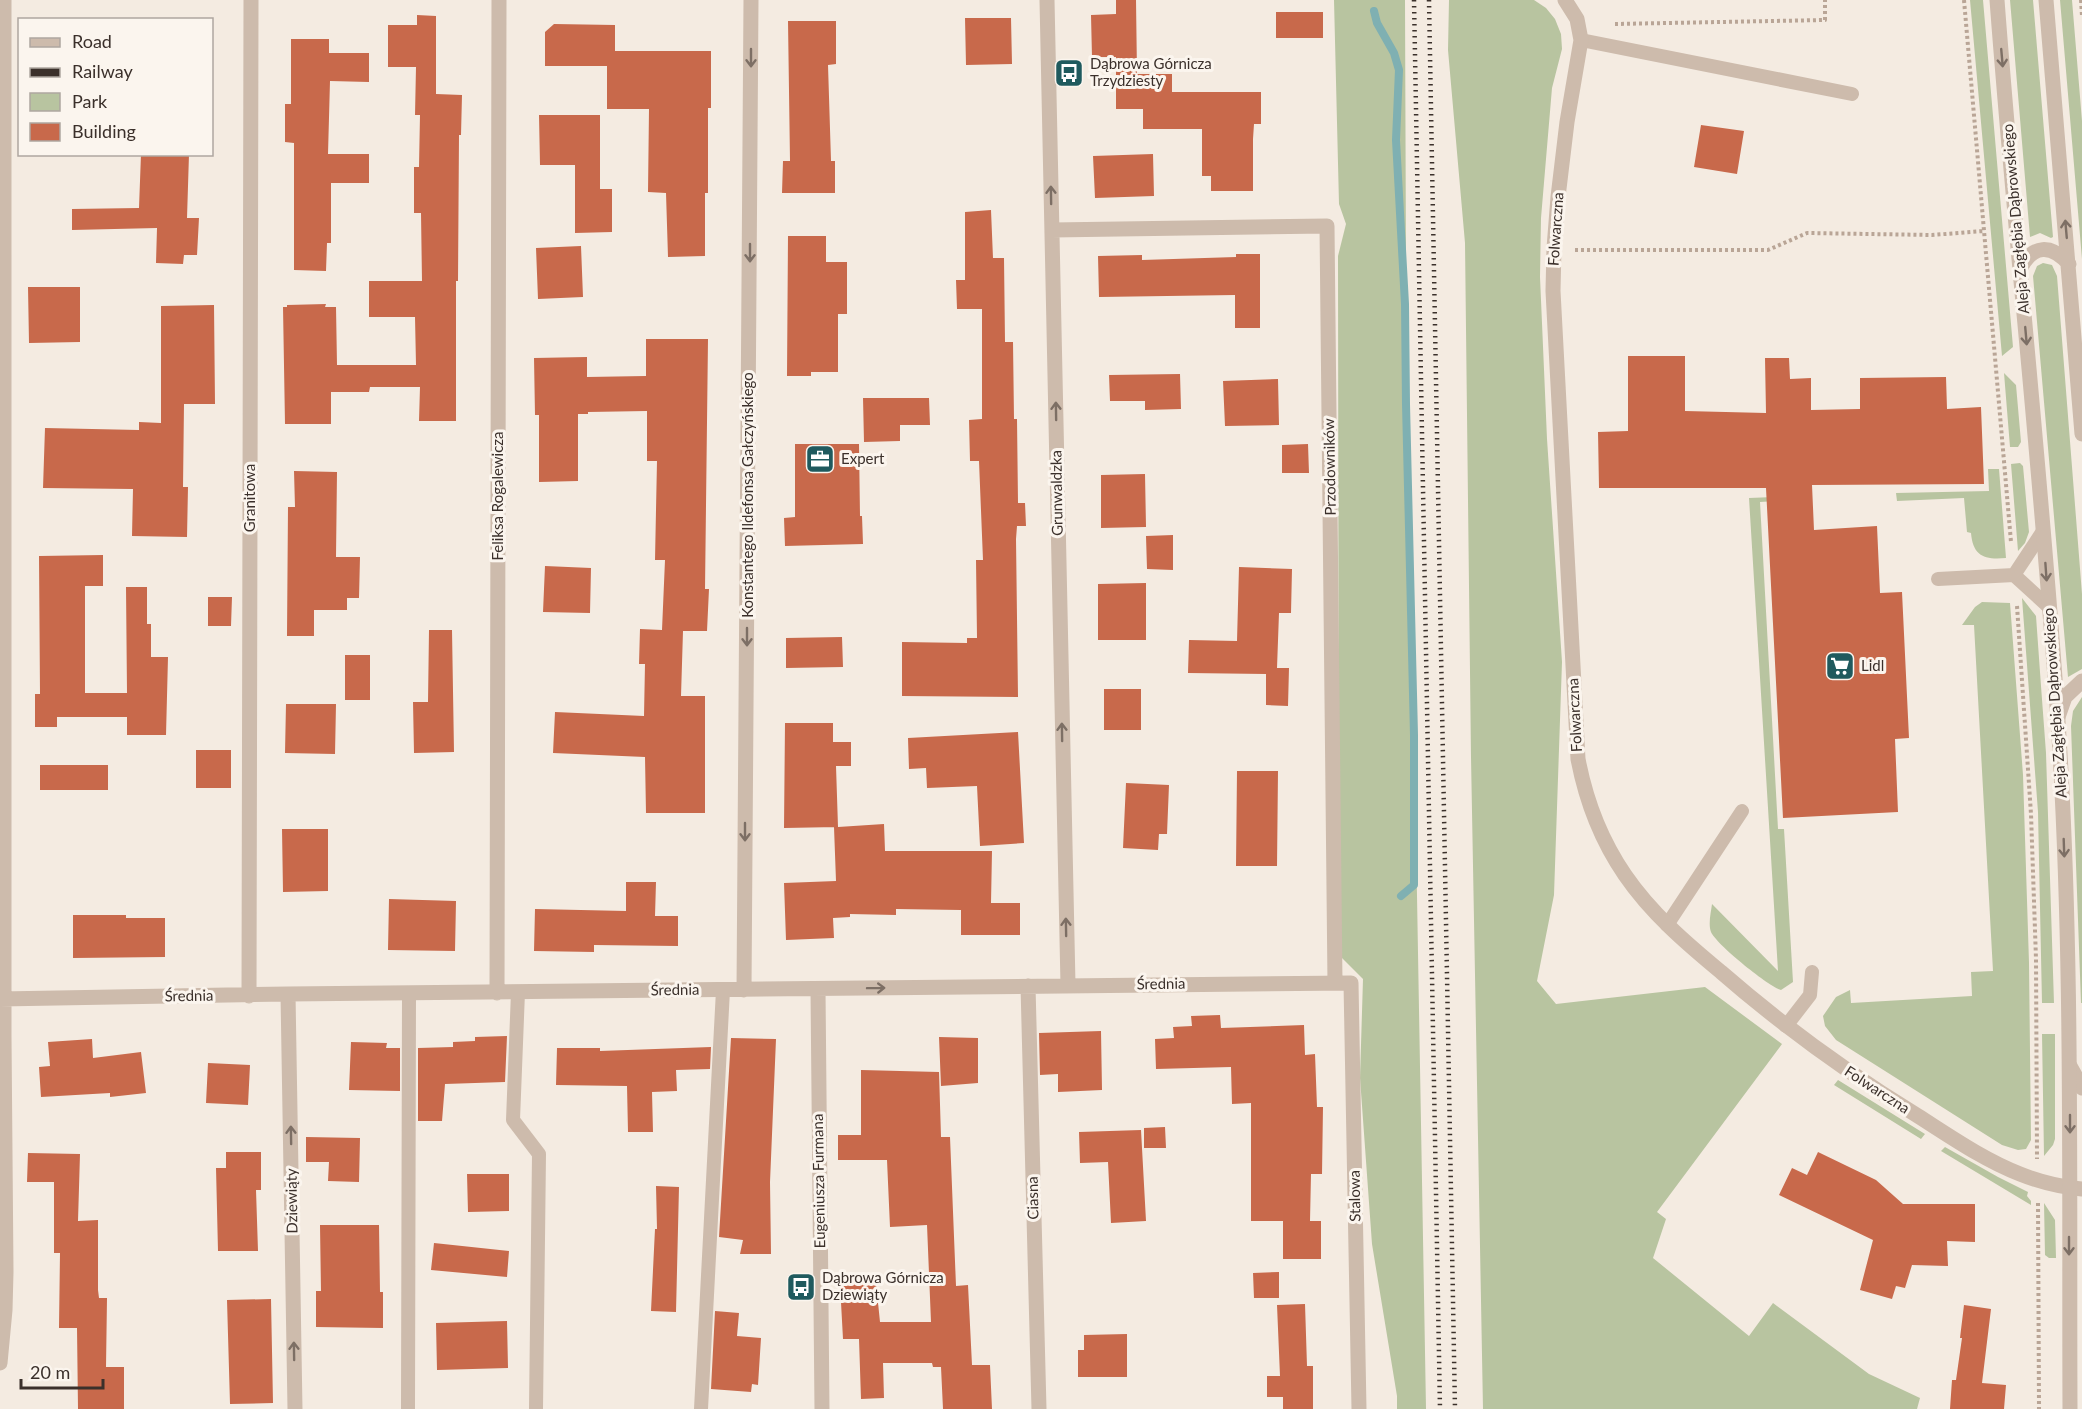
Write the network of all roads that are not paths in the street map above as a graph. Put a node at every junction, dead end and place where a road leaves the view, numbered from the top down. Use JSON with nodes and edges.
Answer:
{"nodes":[{"id":1,"x":4,"y":0,"type":"edge"},
{"id":2,"x":251,"y":0,"type":"edge"},
{"id":3,"x":499,"y":0,"type":"edge"},
{"id":4,"x":751,"y":0,"type":"edge"},
{"id":5,"x":1047,"y":0,"type":"edge"},
{"id":6,"x":1565,"y":0,"type":"edge"},
{"id":7,"x":1997,"y":0,"type":"edge"},
{"id":8,"x":2046,"y":0,"type":"edge"},
{"id":9,"x":1580,"y":32,"type":"junction"},
{"id":10,"x":1852,"y":94,"type":"dead end"},
{"id":11,"x":1052,"y":230,"type":"junction"},
{"id":12,"x":2069,"y":264,"type":"junction"},
{"id":13,"x":2020,"y":269,"type":"junction"},
{"id":14,"x":2082,"y":434,"type":"edge"},
{"id":15,"x":2043,"y":531,"type":"junction"},
{"id":16,"x":2014,"y":574,"type":"junction"},
{"id":17,"x":1938,"y":579,"type":"dead end"},
{"id":18,"x":2049,"y":607,"type":"junction"},
{"id":19,"x":2082,"y":681,"type":"edge"},
{"id":20,"x":2058,"y":719,"type":"junction"},
{"id":21,"x":1742,"y":811,"type":"dead end"},
{"id":22,"x":1667,"y":925,"type":"junction"},
{"id":23,"x":1812,"y":972,"type":"dead end"},
{"id":24,"x":1343,"y":983,"type":"junction"},
{"id":25,"x":1068,"y":985,"type":"junction"},
{"id":26,"x":1028,"y":986,"type":"junction"},
{"id":27,"x":818,"y":989,"type":"junction"},
{"id":28,"x":723,"y":990,"type":"junction"},
{"id":29,"x":744,"y":990,"type":"junction"},
{"id":30,"x":518,"y":992,"type":"junction"},
{"id":31,"x":497,"y":993,"type":"junction"},
{"id":32,"x":288,"y":994,"type":"junction"},
{"id":33,"x":409,"y":994,"type":"junction"},
{"id":34,"x":249,"y":996,"type":"junction"},
{"id":35,"x":2,"y":999,"type":"edge"},
{"id":36,"x":1786,"y":1026,"type":"junction"},
{"id":37,"x":2070,"y":1066,"type":"junction"},
{"id":38,"x":2082,"y":1088,"type":"edge"},
{"id":39,"x":2076,"y":1188,"type":"edge"},
{"id":40,"x":0,"y":1363,"type":"edge"},
{"id":41,"x":295,"y":1409,"type":"edge"},
{"id":42,"x":408,"y":1409,"type":"edge"},
{"id":43,"x":536,"y":1409,"type":"edge"},
{"id":44,"x":702,"y":1409,"type":"edge"},
{"id":45,"x":822,"y":1409,"type":"edge"},
{"id":46,"x":1039,"y":1409,"type":"edge"},
{"id":47,"x":1359,"y":1409,"type":"edge"},
{"id":48,"x":2070,"y":1409,"type":"edge"}],
"edges":[{"from":1,"to":35,"type":"street"},
{"from":2,"to":34,"type":"street","name":"Granitowa"},
{"from":3,"to":31,"type":"street","name":"Feliksa Rogalewicza"},
{"from":4,"to":29,"type":"street","name":"Konstantego Ildefonsa Gałczyńskiego","one_way":true},
{"from":11,"to":5,"type":"street","name":"Grunwaldzka","one_way":true},
{"from":6,"to":9,"type":"street"},
{"from":7,"to":13,"type":"street","name":"Aleja Zagłębia Dąbrowskiego","one_way":true},
{"from":12,"to":8,"type":"street","one_way":true},
{"from":9,"to":10,"type":"lane"},
{"from":9,"to":22,"type":"street","name":"Folwarczna"},
{"from":11,"to":24,"type":"street","name":"Przodowników"},
{"from":25,"to":11,"type":"street","name":"Grunwaldzka","one_way":true},
{"from":12,"to":13,"type":"street"},
{"from":12,"to":14,"type":"street"},
{"from":13,"to":15,"type":"street","name":"Aleja Zagłębia Dąbrowskiego","one_way":true},
{"from":15,"to":16,"type":"lane"},
{"from":15,"to":18,"type":"street","name":"Aleja Zagłębia Dąbrowskiego","one_way":true},
{"from":16,"to":17,"type":"lane"},
{"from":16,"to":18,"type":"lane"},
{"from":18,"to":20,"type":"street","name":"Aleja Zagłębia Dąbrowskiego"},
{"from":19,"to":20,"type":"street"},
{"from":20,"to":37,"type":"street","name":"Aleja Zagłębia Dąbrowskiego","one_way":true},
{"from":21,"to":22,"type":"lane"},
{"from":22,"to":36,"type":"street","name":"Folwarczna"},
{"from":23,"to":36,"type":"lane"},
{"from":24,"to":25,"type":"street","name":"Średnia"},
{"from":24,"to":47,"type":"street","name":"Stalowa"},
{"from":25,"to":26,"type":"street","name":"Średnia"},
{"from":27,"to":26,"type":"street","name":"Średnia","one_way":true},
{"from":26,"to":46,"type":"street","name":"Ciasna"},
{"from":27,"to":29,"type":"street","name":"Średnia"},
{"from":27,"to":45,"type":"street","name":"Eugeniusza Furmana"},
{"from":28,"to":29,"type":"street","name":"Średnia"},
{"from":28,"to":30,"type":"street","name":"Średnia"},
{"from":28,"to":44,"type":"lane"},
{"from":30,"to":31,"type":"street","name":"Średnia"},
{"from":30,"to":43,"type":"lane"},
{"from":31,"to":33,"type":"street","name":"Średnia"},
{"from":32,"to":33,"type":"street","name":"Średnia"},
{"from":32,"to":34,"type":"street","name":"Średnia"},
{"from":41,"to":32,"type":"street","name":"Dziewiąty","one_way":true},
{"from":33,"to":42,"type":"lane"},
{"from":34,"to":35,"type":"street","name":"Średnia"},
{"from":35,"to":40,"type":"street"},
{"from":36,"to":39,"type":"street","name":"Folwarczna"},
{"from":37,"to":38,"type":"street"},
{"from":37,"to":39,"type":"street","name":"Aleja Zagłębia Dąbrowskiego","one_way":true},
{"from":39,"to":48,"type":"street","name":"Aleja Zagłębia Dąbrowskiego","one_way":true}]}
